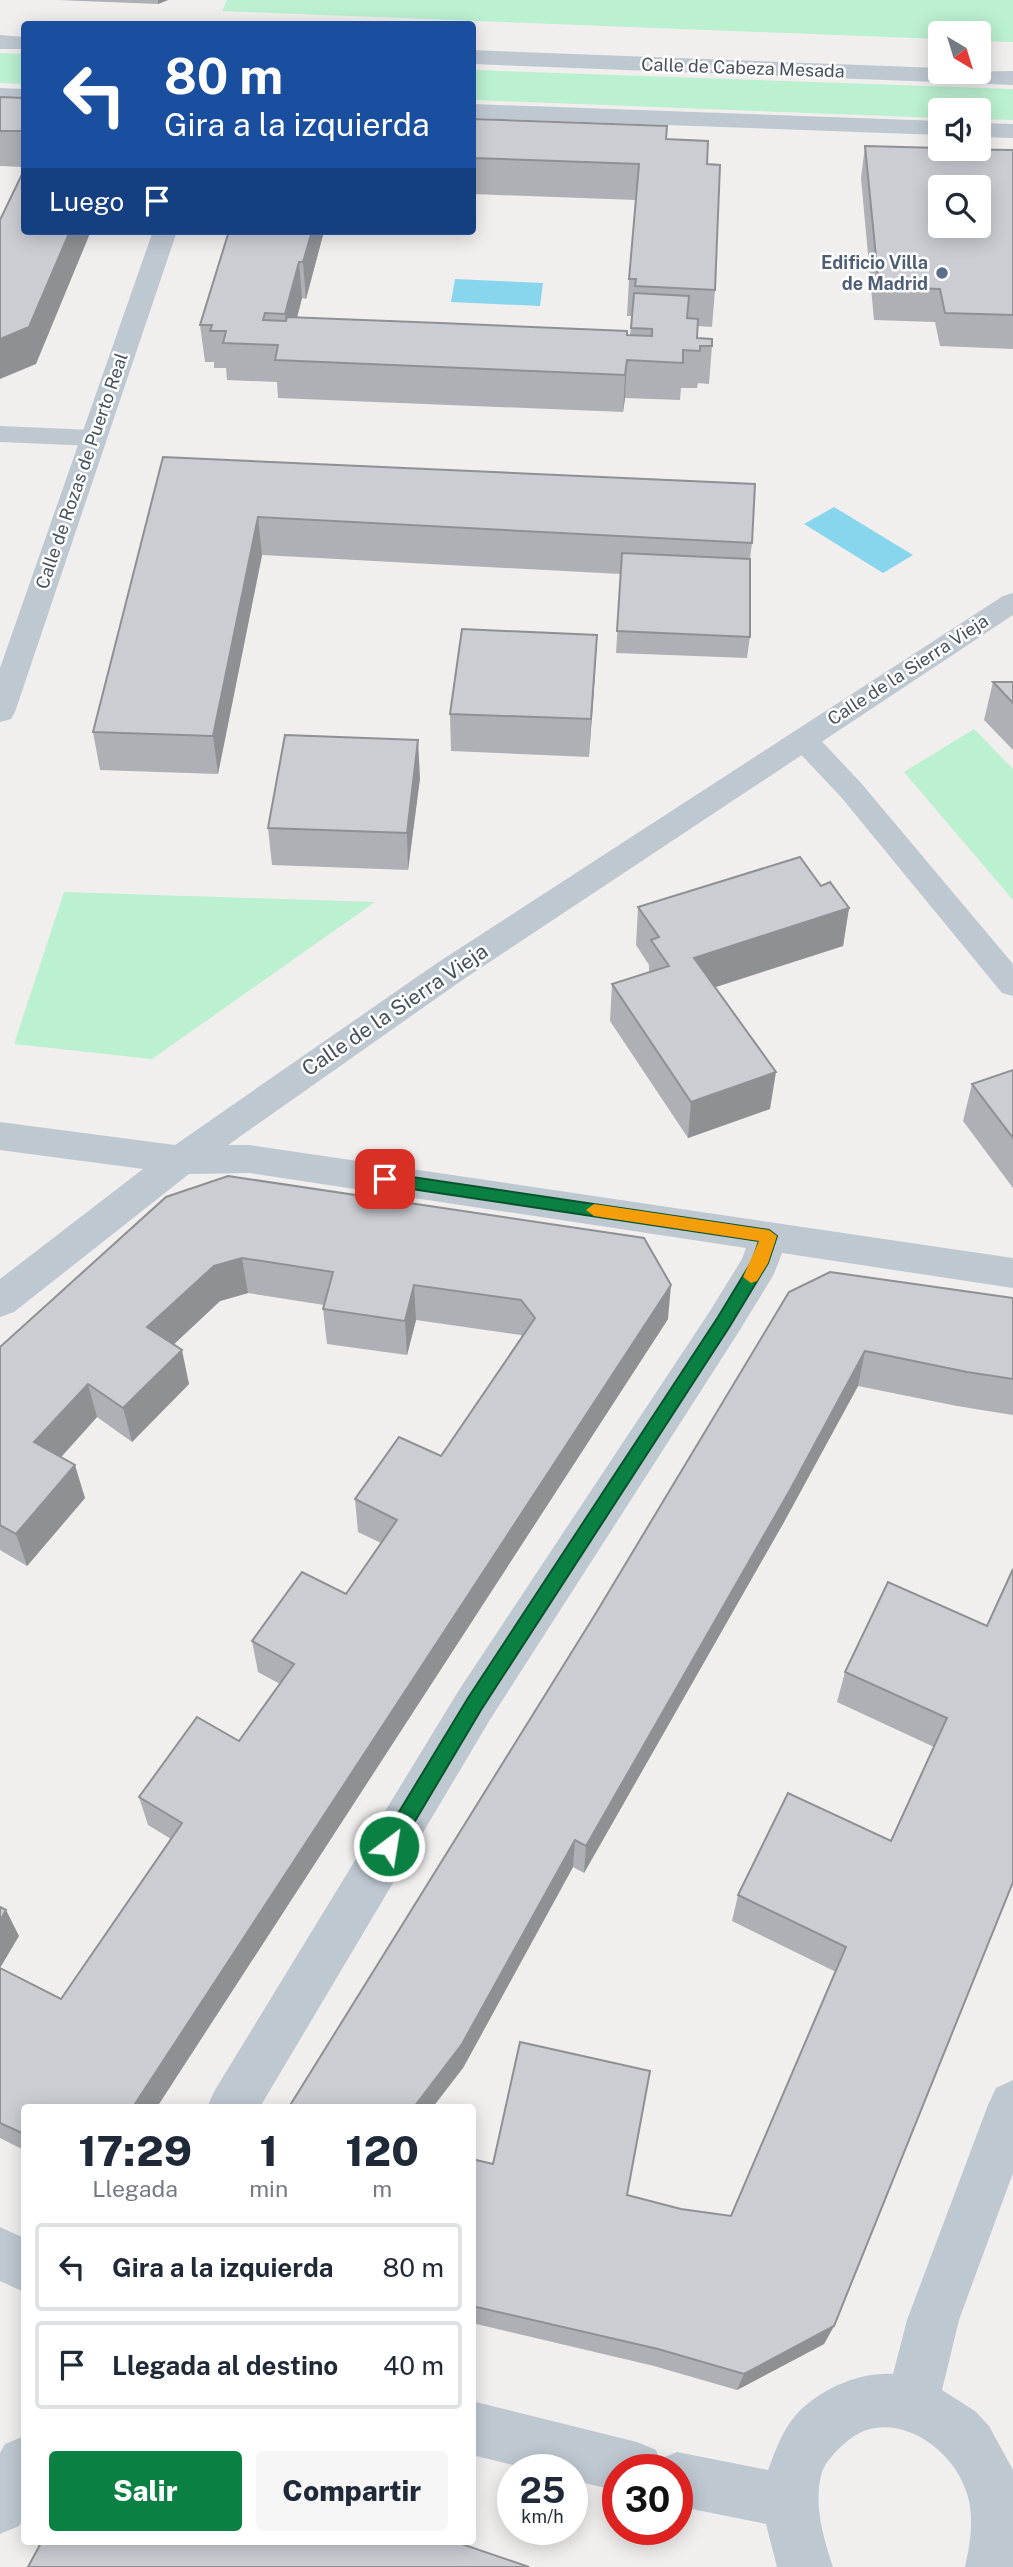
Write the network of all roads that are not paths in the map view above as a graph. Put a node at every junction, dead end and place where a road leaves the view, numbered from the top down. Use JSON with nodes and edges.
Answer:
{"nodes":[{"id":1,"x":0,"y":42,"type":"edge"},
{"id":2,"x":21,"y":43,"type":"edge"},
{"id":3,"x":476,"y":57,"type":"edge"},
{"id":4,"x":1013,"y":78,"type":"edge"},
{"id":5,"x":0,"y":95,"type":"edge"},
{"id":6,"x":21,"y":96,"type":"edge"},
{"id":7,"x":476,"y":111,"type":"edge"},
{"id":8,"x":928,"y":128,"type":"edge"},
{"id":9,"x":991,"y":130,"type":"edge"},
{"id":10,"x":1013,"y":131,"type":"edge"},
{"id":11,"x":164,"y":235,"type":"edge"},
{"id":12,"x":0,"y":434,"type":"edge"},
{"id":13,"x":93,"y":438,"type":"junction"},
{"id":14,"x":1013,"y":602,"type":"edge"},
{"id":15,"x":0,"y":712,"type":"edge"},
{"id":16,"x":803,"y":739,"type":"junction"},
{"id":17,"x":1013,"y":985,"type":"edge"},
{"id":18,"x":0,"y":1136,"type":"edge"},
{"id":19,"x":181,"y":1160,"type":"junction"},
{"id":20,"x":769,"y":1236,"type":"junction"},
{"id":21,"x":1013,"y":1273,"type":"edge"},
{"id":22,"x":0,"y":1301,"type":"edge"},
{"id":23,"x":234,"y":2104,"type":"edge"},
{"id":24,"x":1013,"y":2105,"type":"edge"},
{"id":25,"x":0,"y":2253,"type":"edge"},
{"id":26,"x":21,"y":2264,"type":"edge"},
{"id":27,"x":912,"y":2404,"type":"junction"},
{"id":28,"x":476,"y":2429,"type":"edge"},
{"id":29,"x":602,"y":2460,"type":"edge"},
{"id":30,"x":21,"y":2468,"type":"edge"},
{"id":31,"x":693,"y":2482,"type":"edge"},
{"id":32,"x":790,"y":2502,"type":"junction"},
{"id":33,"x":0,"y":2507,"type":"edge"},
{"id":34,"x":1002,"y":2549,"type":"edge"},
{"id":35,"x":805,"y":2567,"type":"edge"}],
"edges":[{"from":1,"to":2,"type":"street"},
{"from":3,"to":4,"type":"street","name":"Calle de Cabeza Mesada"},
{"from":5,"to":6,"type":"street"},
{"from":7,"to":8,"type":"street"},
{"from":9,"to":10,"type":"street"},
{"from":11,"to":13,"type":"street","name":"Calle de Rozas de Puerto Real"},
{"from":12,"to":13,"type":"street"},
{"from":13,"to":15,"type":"street","name":"Calle de Rozas de Puerto Real"},
{"from":14,"to":16,"type":"street","name":"Calle de la Sierra Vieja"},
{"from":16,"to":17,"type":"lane","name":"Calle de la Sierra Vieja"},
{"from":16,"to":19,"type":"street","name":"Calle de la Sierra Vieja"},
{"from":18,"to":19,"type":"street"},
{"from":19,"to":20,"type":"street"},
{"from":19,"to":22,"type":"street","name":"Calle de la Sierra Vieja"},
{"from":20,"to":21,"type":"street"},
{"from":20,"to":23,"type":"street"},
{"from":24,"to":27,"type":"street"},
{"from":25,"to":26,"type":"street"},
{"from":27,"to":32,"type":"street"},
{"from":27,"to":34,"type":"street"},
{"from":28,"to":29,"type":"street"},
{"from":30,"to":33,"type":"street"},
{"from":31,"to":32,"type":"street"},
{"from":32,"to":35,"type":"street"}]}
